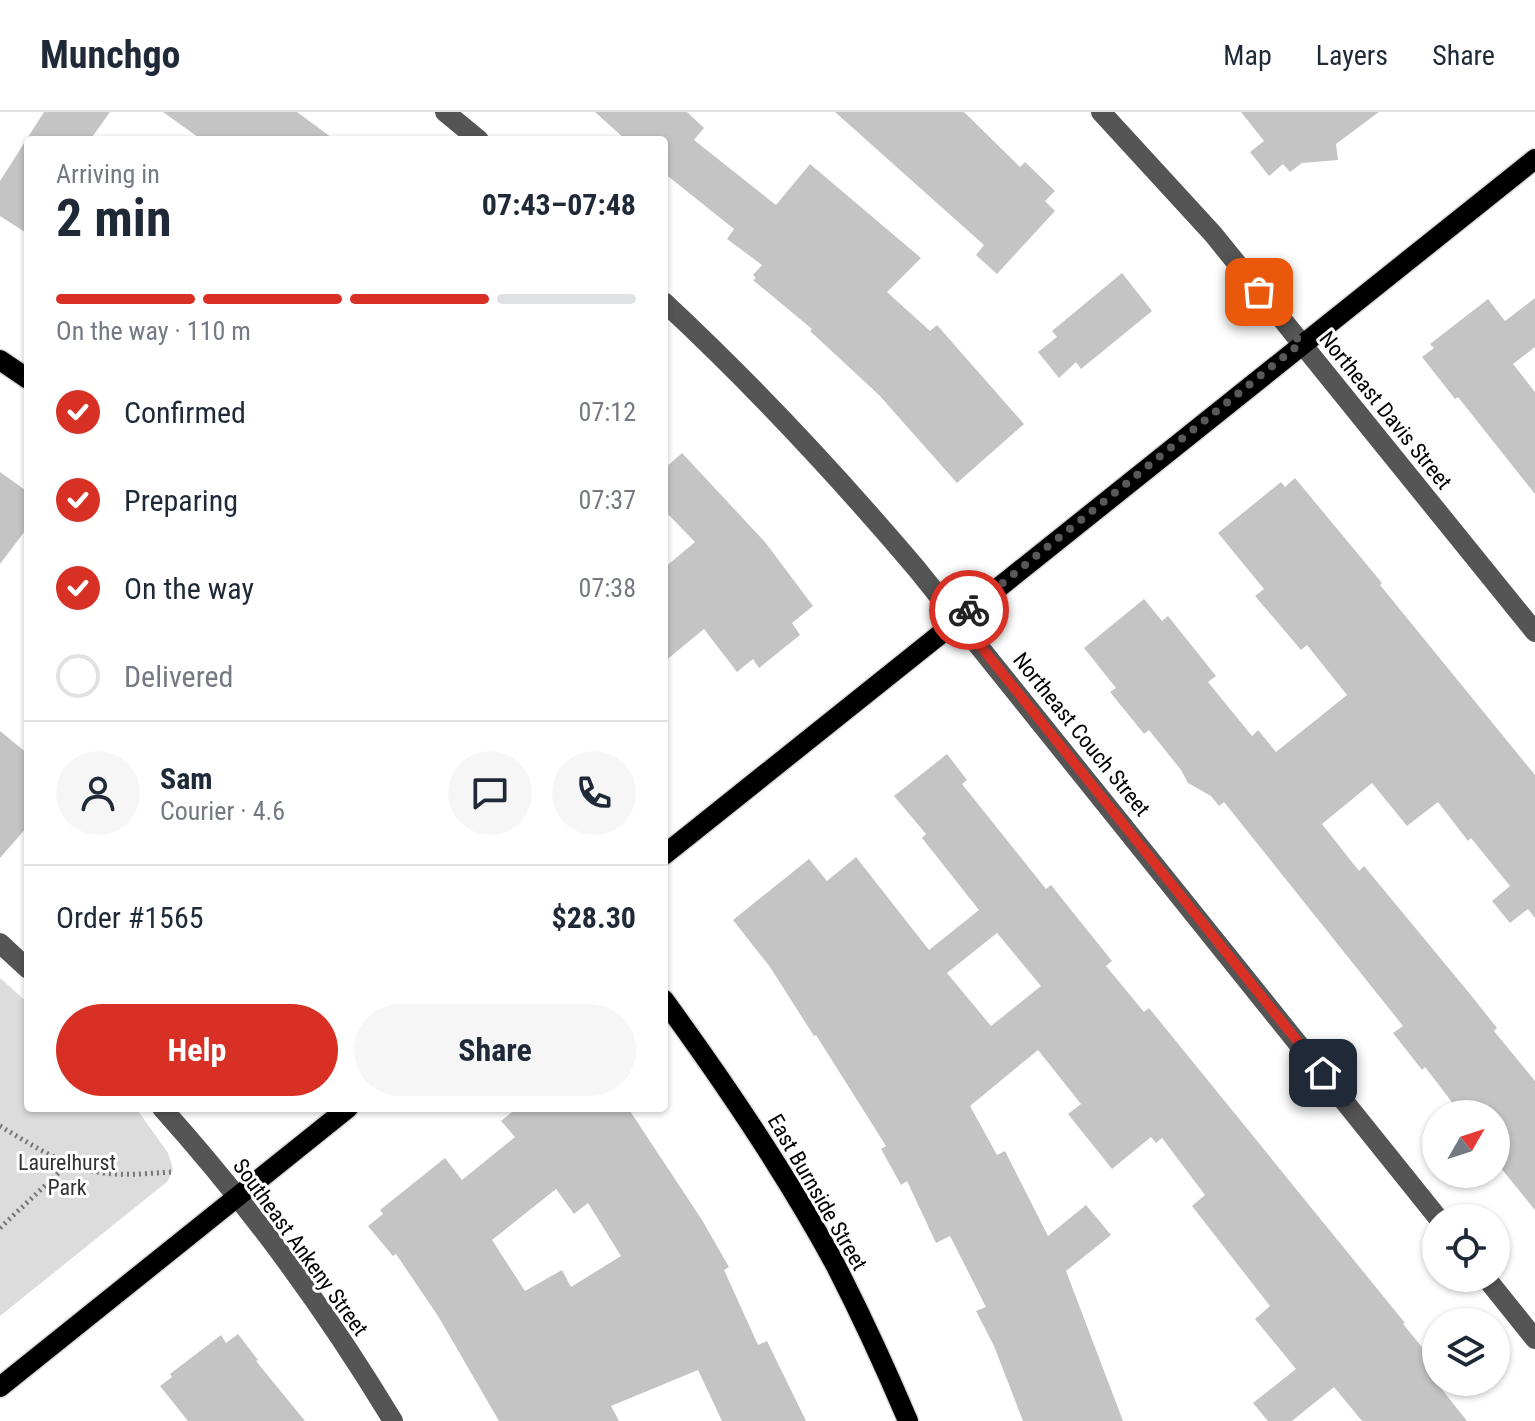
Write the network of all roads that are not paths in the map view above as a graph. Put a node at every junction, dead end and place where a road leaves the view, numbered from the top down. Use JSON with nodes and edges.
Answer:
{"nodes":[{"id":1,"x":445,"y":112,"type":"edge"},
{"id":2,"x":1101,"y":112,"type":"edge"},
{"id":3,"x":474,"y":136,"type":"edge"},
{"id":4,"x":1535,"y":159,"type":"edge"},
{"id":5,"x":668,"y":306,"type":"edge"},
{"id":6,"x":1301,"y":343,"type":"junction"},
{"id":7,"x":0,"y":360,"type":"edge"},
{"id":8,"x":24,"y":376,"type":"edge"},
{"id":9,"x":958,"y":618,"type":"junction"},
{"id":10,"x":1535,"y":632,"type":"edge"},
{"id":11,"x":668,"y":852,"type":"edge"},
{"id":12,"x":0,"y":943,"type":"edge"},
{"id":13,"x":24,"y":965,"type":"edge"},
{"id":14,"x":668,"y":1006,"type":"edge"},
{"id":15,"x":165,"y":1112,"type":"edge"},
{"id":16,"x":343,"y":1112,"type":"edge"},
{"id":17,"x":237,"y":1197,"type":"junction"},
{"id":18,"x":1427,"y":1204,"type":"edge"},
{"id":19,"x":1497,"y":1292,"type":"edge"},
{"id":20,"x":1535,"y":1339,"type":"edge"},
{"id":21,"x":0,"y":1387,"type":"edge"},
{"id":22,"x":393,"y":1421,"type":"edge"},
{"id":23,"x":908,"y":1421,"type":"edge"}],
"edges":[{"from":1,"to":3,"type":"street"},
{"from":2,"to":6,"type":"street","name":"Northeast Davis Street"},
{"from":4,"to":6,"type":"main road"},
{"from":5,"to":9,"type":"street","name":"Northeast Couch Street"},
{"from":6,"to":9,"type":"main road"},
{"from":6,"to":10,"type":"street","name":"Northeast Davis Street"},
{"from":7,"to":8,"type":"main road"},
{"from":9,"to":11,"type":"main road"},
{"from":9,"to":18,"type":"street","name":"Northeast Couch Street"},
{"from":12,"to":13,"type":"street"},
{"from":14,"to":23,"type":"main road","name":"East Burnside Street"},
{"from":15,"to":17,"type":"street","name":"Southeast Ankeny Street"},
{"from":16,"to":17,"type":"main road"},
{"from":17,"to":21,"type":"main road"},
{"from":17,"to":22,"type":"street","name":"Southeast Ankeny Street"},
{"from":19,"to":20,"type":"street"}]}
